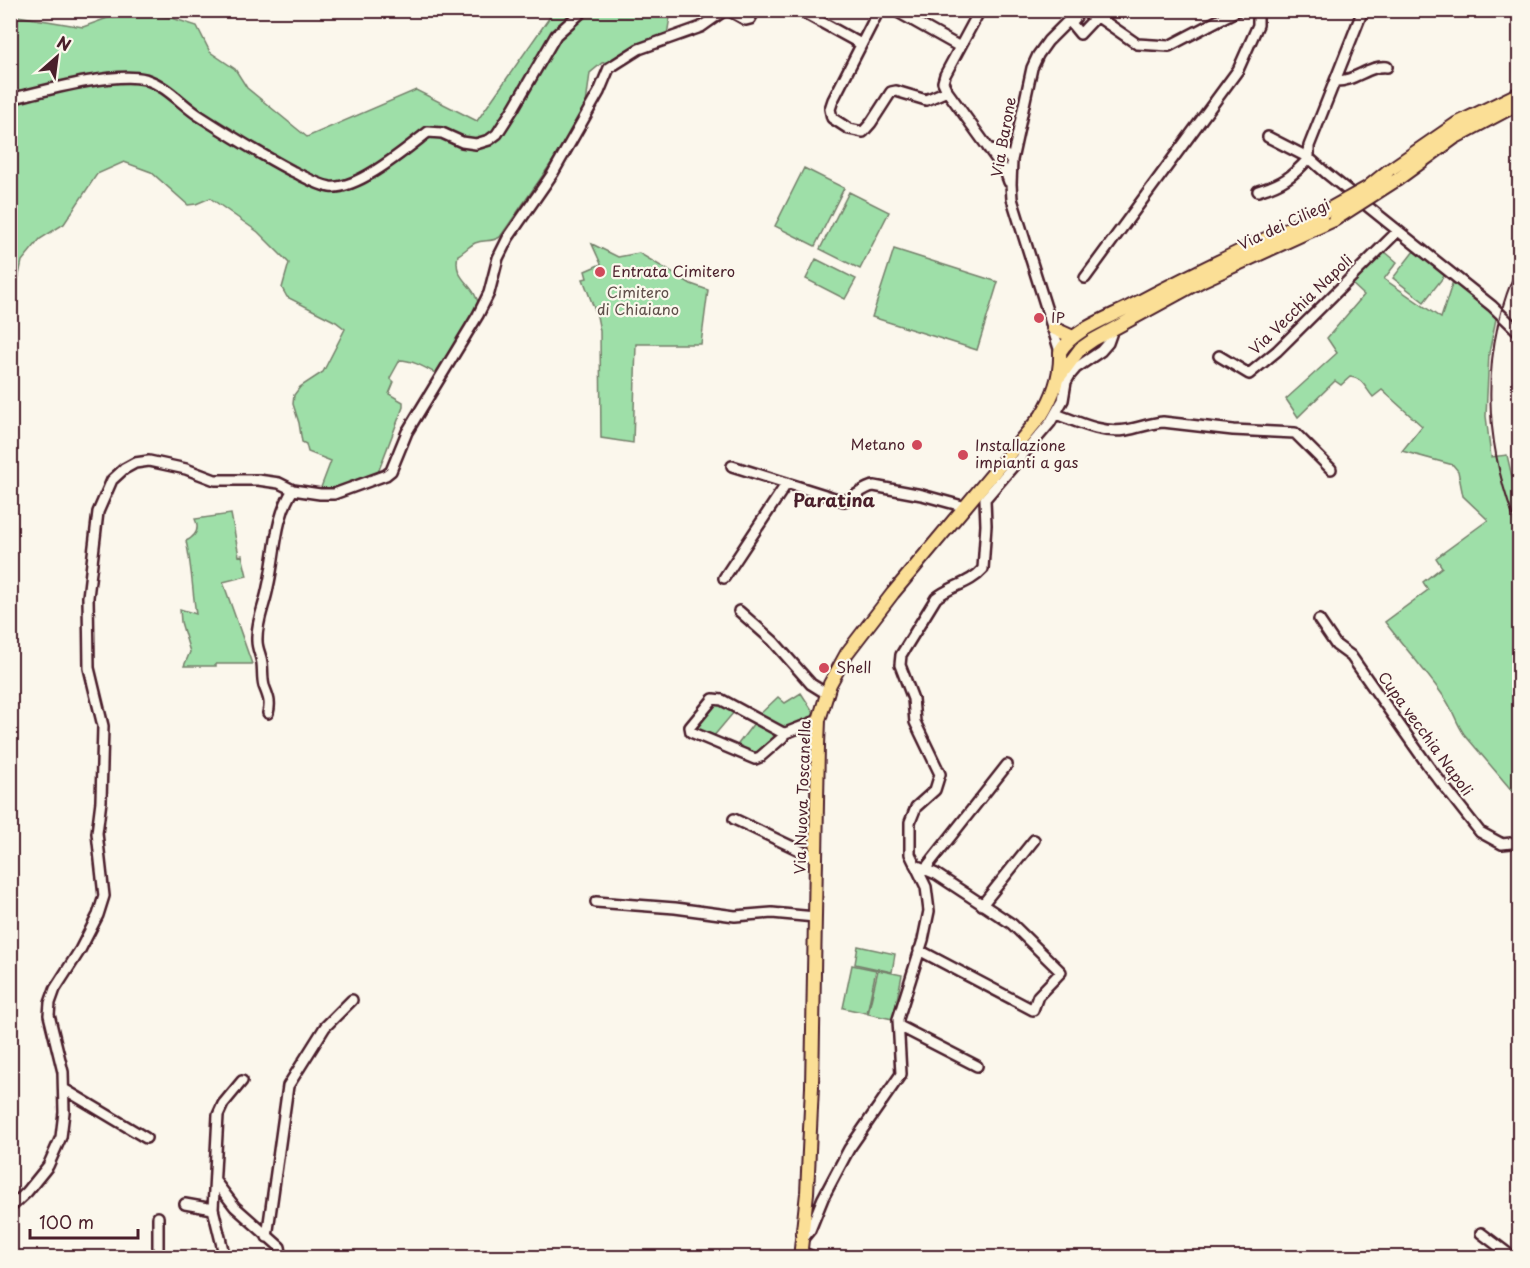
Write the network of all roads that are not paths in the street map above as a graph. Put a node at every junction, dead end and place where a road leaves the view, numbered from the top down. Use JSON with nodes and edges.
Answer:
{"nodes":[{"id":1,"x":584,"y":10,"type":"edge"},
{"id":2,"x":726,"y":10,"type":"edge"},
{"id":3,"x":755,"y":10,"type":"edge"},
{"id":4,"x":800,"y":10,"type":"edge"},
{"id":5,"x":879,"y":10,"type":"edge"},
{"id":6,"x":894,"y":10,"type":"edge"},
{"id":7,"x":980,"y":10,"type":"edge"},
{"id":8,"x":1084,"y":10,"type":"edge"},
{"id":9,"x":1238,"y":10,"type":"edge"},
{"id":10,"x":1258,"y":10,"type":"edge"},
{"id":11,"x":1363,"y":10,"type":"edge"},
{"id":12,"x":861,"y":44,"type":"junction"},
{"id":13,"x":960,"y":47,"type":"junction"},
{"id":14,"x":1387,"y":67,"type":"dead end"},
{"id":15,"x":1335,"y":81,"type":"junction"},
{"id":16,"x":947,"y":91,"type":"junction"},
{"id":17,"x":1520,"y":93,"type":"edge"},
{"id":18,"x":10,"y":99,"type":"edge"},
{"id":19,"x":1520,"y":103,"type":"edge"},
{"id":20,"x":1268,"y":137,"type":"dead end"},
{"id":21,"x":1016,"y":144,"type":"junction"},
{"id":22,"x":998,"y":154,"type":"junction"},
{"id":23,"x":1309,"y":158,"type":"junction"},
{"id":24,"x":1012,"y":159,"type":"junction"},
{"id":25,"x":1393,"y":175,"type":"junction"},
{"id":26,"x":1011,"y":184,"type":"junction"},
{"id":27,"x":1258,"y":191,"type":"dead end"},
{"id":28,"x":1329,"y":216,"type":"junction"},
{"id":29,"x":1398,"y":231,"type":"junction"},
{"id":30,"x":1084,"y":278,"type":"dead end"},
{"id":31,"x":1053,"y":328,"type":"junction"},
{"id":32,"x":1113,"y":329,"type":"junction"},
{"id":33,"x":1520,"y":333,"type":"edge"},
{"id":34,"x":1073,"y":337,"type":"junction"},
{"id":35,"x":1083,"y":346,"type":"junction"},
{"id":36,"x":1060,"y":352,"type":"junction"},
{"id":37,"x":1219,"y":356,"type":"dead end"},
{"id":38,"x":1093,"y":357,"type":"junction"},
{"id":39,"x":1062,"y":372,"type":"joint"},
{"id":40,"x":1056,"y":385,"type":"junction"},
{"id":41,"x":1056,"y":414,"type":"junction"},
{"id":42,"x":732,"y":466,"type":"dead end"},
{"id":43,"x":1331,"y":468,"type":"dead end"},
{"id":44,"x":787,"y":483,"type":"junction"},
{"id":45,"x":293,"y":489,"type":"junction"},
{"id":46,"x":966,"y":507,"type":"junction"},
{"id":47,"x":724,"y":578,"type":"dead end"},
{"id":48,"x":739,"y":611,"type":"dead end"},
{"id":49,"x":1319,"y":620,"type":"dead end"},
{"id":50,"x":827,"y":694,"type":"junction"},
{"id":51,"x":268,"y":713,"type":"dead end"},
{"id":52,"x":819,"y":720,"type":"junction"},
{"id":53,"x":783,"y":734,"type":"junction"},
{"id":54,"x":1007,"y":765,"type":"dead end"},
{"id":55,"x":734,"y":819,"type":"dead end"},
{"id":56,"x":1034,"y":840,"type":"dead end"},
{"id":57,"x":1520,"y":842,"type":"edge"},
{"id":58,"x":816,"y":858,"type":"junction"},
{"id":59,"x":915,"y":865,"type":"junction"},
{"id":60,"x":925,"y":869,"type":"junction"},
{"id":61,"x":596,"y":902,"type":"dead end"},
{"id":62,"x":982,"y":905,"type":"junction"},
{"id":63,"x":815,"y":917,"type":"junction"},
{"id":64,"x":919,"y":950,"type":"junction"},
{"id":65,"x":352,"y":1000,"type":"dead end"},
{"id":66,"x":899,"y":1026,"type":"junction"},
{"id":67,"x":977,"y":1066,"type":"dead end"},
{"id":68,"x":242,"y":1081,"type":"dead end"},
{"id":69,"x":64,"y":1089,"type":"junction"},
{"id":70,"x":146,"y":1138,"type":"dead end"},
{"id":71,"x":215,"y":1181,"type":"junction"},
{"id":72,"x":185,"y":1204,"type":"dead end"},
{"id":73,"x":10,"y":1208,"type":"edge"},
{"id":74,"x":213,"y":1209,"type":"junction"},
{"id":75,"x":158,"y":1217,"type":"dead end"},
{"id":76,"x":1481,"y":1233,"type":"dead end"},
{"id":77,"x":267,"y":1237,"type":"junction"},
{"id":78,"x":801,"y":1250,"type":"edge"},
{"id":79,"x":158,"y":1257,"type":"edge"},
{"id":80,"x":225,"y":1257,"type":"edge"},
{"id":81,"x":282,"y":1257,"type":"edge"},
{"id":82,"x":816,"y":1257,"type":"edge"},
{"id":83,"x":1514,"y":1257,"type":"edge"}],
"edges":[{"from":1,"to":18,"type":"street"},
{"from":2,"to":3,"type":"street"},
{"from":2,"to":45,"type":"street"},
{"from":4,"to":12,"type":"street"},
{"from":5,"to":12,"type":"street"},
{"from":6,"to":13,"type":"street"},
{"from":7,"to":13,"type":"street"},
{"from":8,"to":9,"type":"street"},
{"from":8,"to":21,"type":"street","name":"Via Barone"},
{"from":10,"to":30,"type":"street"},
{"from":11,"to":15,"type":"street"},
{"from":12,"to":16,"type":"street"},
{"from":13,"to":16,"type":"street"},
{"from":14,"to":15,"type":"street"},
{"from":15,"to":23,"type":"street"},
{"from":16,"to":22,"type":"street"},
{"from":17,"to":25,"type":"main road","name":"Via dei Ciliegi"},
{"from":19,"to":25,"type":"main road","name":"Via dei Ciliegi"},
{"from":20,"to":23,"type":"street"},
{"from":21,"to":22,"type":"street"},
{"from":21,"to":24,"type":"street","name":"Via Barone"},
{"from":22,"to":24,"type":"street"},
{"from":22,"to":26,"type":"street"},
{"from":23,"to":27,"type":"street"},
{"from":23,"to":29,"type":"street"},
{"from":24,"to":26,"type":"street","name":"Via Barone"},
{"from":25,"to":28,"type":"main road","name":"Via dei Ciliegi","bridge":true},
{"from":26,"to":31,"type":"street","name":"Via Barone"},
{"from":28,"to":32,"type":"main road","name":"Via dei Ciliegi"},
{"from":28,"to":34,"type":"main road","name":"Via dei Ciliegi"},
{"from":29,"to":33,"type":"street"},
{"from":29,"to":37,"type":"street","name":"Via Vecchia Napoli"},
{"from":31,"to":34,"type":"main road"},
{"from":31,"to":36,"type":"street","name":"Via Barone"},
{"from":32,"to":35,"type":"main road","name":"Via dei Ciliegi"},
{"from":32,"to":38,"type":"street"},
{"from":34,"to":36,"type":"main road","name":"Via dei Ciliegi"},
{"from":35,"to":36,"type":"main road"},
{"from":35,"to":38,"type":"street"},
{"from":35,"to":39,"type":"main road","name":"Via dei Ciliegi"},
{"from":36,"to":40,"type":"main road","name":"Via Nuova Toscanella"},
{"from":38,"to":41,"type":"street"},
{"from":39,"to":40,"type":"main road","name":"Via Nuova Toscanella"},
{"from":40,"to":46,"type":"main road","name":"Via Nuova Toscanella"},
{"from":41,"to":43,"type":"street"},
{"from":41,"to":59,"type":"street"},
{"from":42,"to":44,"type":"street"},
{"from":44,"to":46,"type":"street"},
{"from":44,"to":47,"type":"street"},
{"from":45,"to":51,"type":"street"},
{"from":45,"to":69,"type":"street"},
{"from":46,"to":50,"type":"main road","name":"Via Nuova Toscanella"},
{"from":48,"to":50,"type":"street"},
{"from":49,"to":57,"type":"street","name":"Cupa vecchia Napoli"},
{"from":50,"to":52,"type":"main road","name":"Via Nuova Toscanella"},
{"from":52,"to":53,"type":"street"},
{"from":52,"to":58,"type":"main road","name":"Via Nuova Toscanella"},
{"from":53,"to":53,"type":"street"},
{"from":54,"to":60,"type":"street"},
{"from":55,"to":58,"type":"street"},
{"from":56,"to":62,"type":"street"},
{"from":58,"to":63,"type":"main road","name":"Via Nuova Toscanella"},
{"from":59,"to":60,"type":"street"},
{"from":59,"to":64,"type":"street"},
{"from":60,"to":62,"type":"street"},
{"from":61,"to":63,"type":"street"},
{"from":62,"to":64,"type":"street"},
{"from":63,"to":78,"type":"main road","name":"Via Nuova Toscanella"},
{"from":64,"to":66,"type":"street"},
{"from":65,"to":77,"type":"street"},
{"from":66,"to":67,"type":"street"},
{"from":66,"to":78,"type":"street"},
{"from":68,"to":71,"type":"street"},
{"from":69,"to":70,"type":"street"},
{"from":69,"to":73,"type":"street"},
{"from":71,"to":74,"type":"street"},
{"from":71,"to":77,"type":"street"},
{"from":72,"to":74,"type":"street"},
{"from":74,"to":80,"type":"street"},
{"from":75,"to":79,"type":"street"},
{"from":76,"to":83,"type":"street"},
{"from":77,"to":81,"type":"street"},
{"from":78,"to":82,"type":"street"}]}
